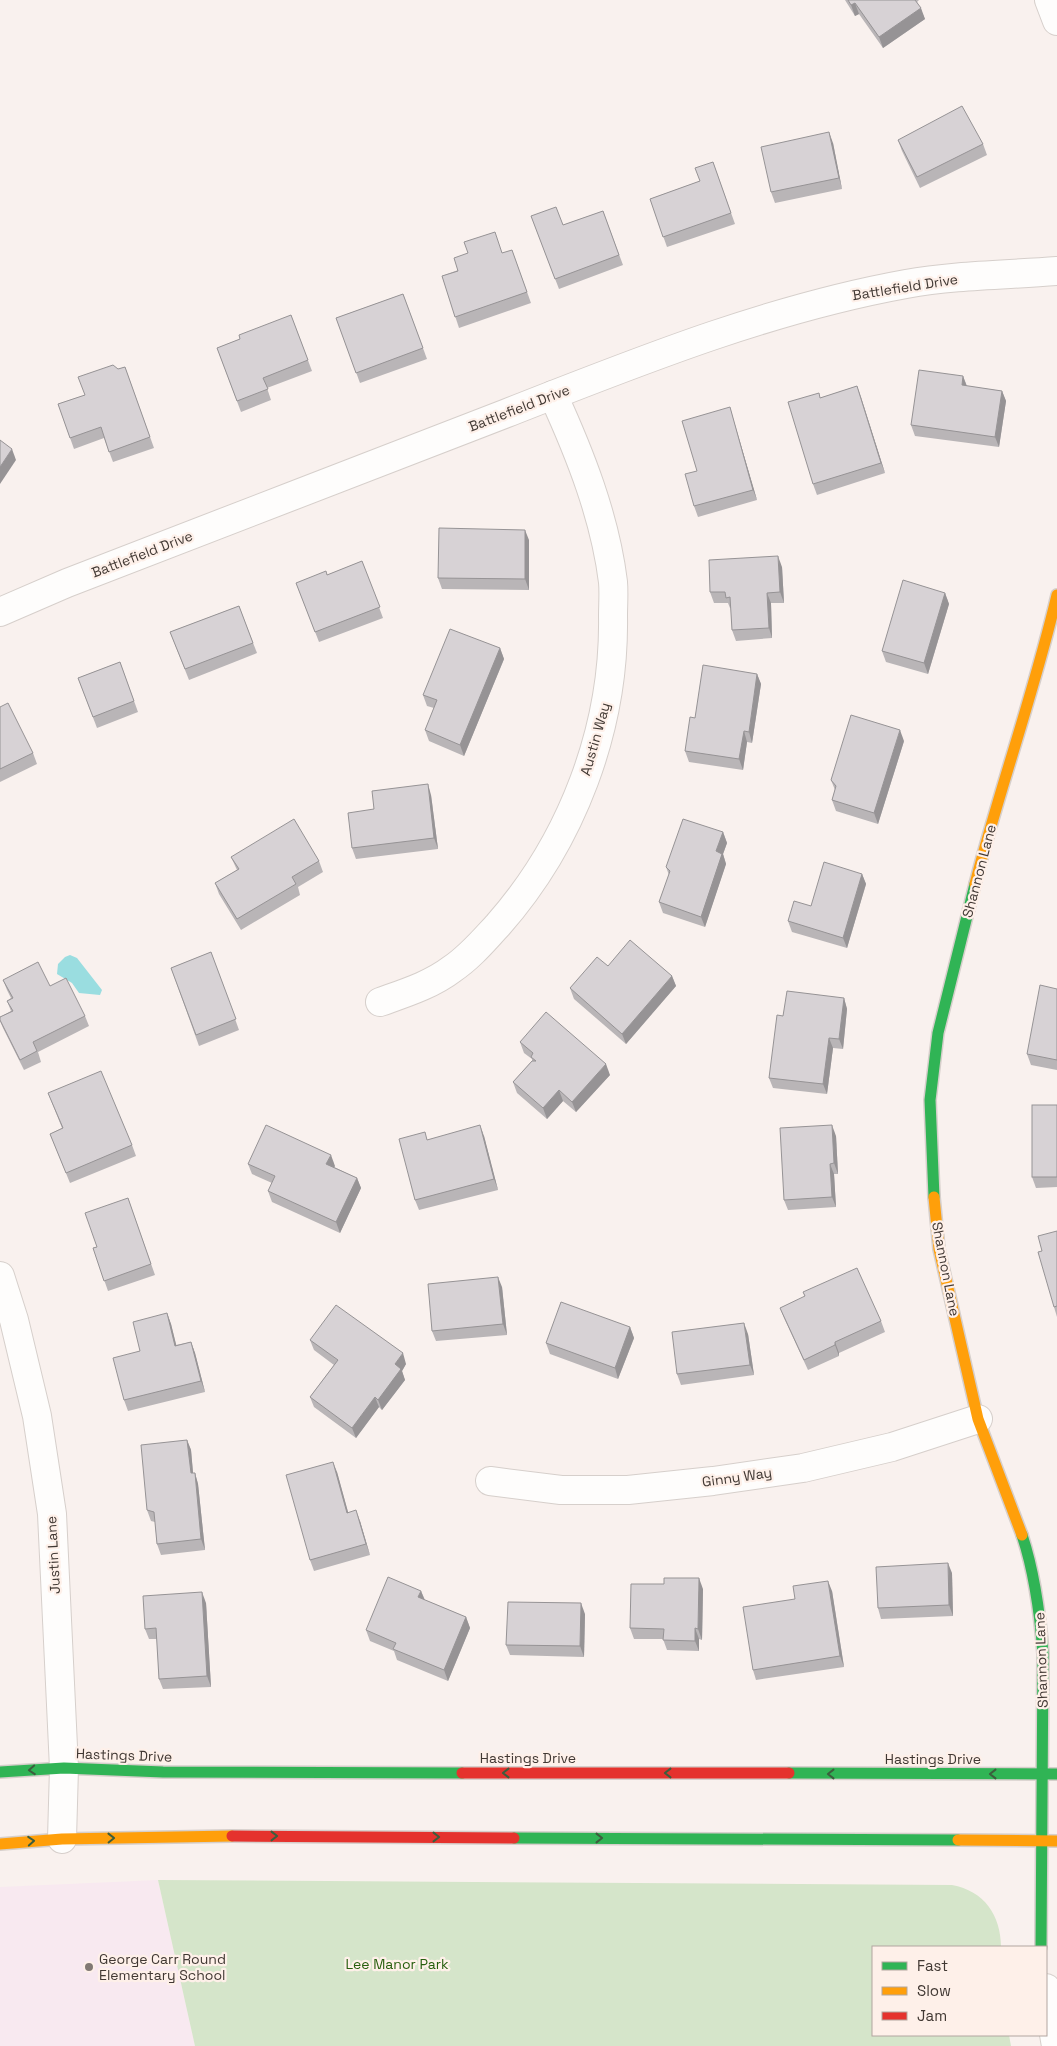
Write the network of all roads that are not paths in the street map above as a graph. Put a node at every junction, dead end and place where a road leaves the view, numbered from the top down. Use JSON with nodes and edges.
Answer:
{"nodes":[{"id":1,"x":1049,"y":0,"type":"edge"},
{"id":2,"x":1057,"y":21,"type":"edge"},
{"id":3,"x":1057,"y":271,"type":"edge"},
{"id":4,"x":553,"y":395,"type":"junction"},
{"id":5,"x":1057,"y":595,"type":"edge"},
{"id":6,"x":0,"y":612,"type":"edge"},
{"id":7,"x":380,"y":1002,"type":"dead end"},
{"id":8,"x":0,"y":1276,"type":"edge"},
{"id":9,"x":978,"y":1419,"type":"junction"},
{"id":10,"x":490,"y":1480,"type":"dead end"},
{"id":11,"x":64,"y":1768,"type":"junction"},
{"id":12,"x":0,"y":1772,"type":"edge"},
{"id":13,"x":1042,"y":1774,"type":"junction"},
{"id":14,"x":1057,"y":1774,"type":"edge"},
{"id":15,"x":62,"y":1839,"type":"junction"},
{"id":16,"x":1042,"y":1840,"type":"junction"},
{"id":17,"x":1057,"y":1841,"type":"edge"},
{"id":18,"x":0,"y":1844,"type":"edge"},
{"id":19,"x":1041,"y":1946,"type":"edge"},
{"id":20,"x":1047,"y":1994,"type":"edge"},
{"id":21,"x":1056,"y":2046,"type":"edge"}],
"edges":[{"from":1,"to":2,"type":"street"},
{"from":3,"to":4,"type":"street","name":"Battlefield Drive"},
{"from":4,"to":6,"type":"street","name":"Battlefield Drive"},
{"from":4,"to":7,"type":"street","name":"Austin Way"},
{"from":5,"to":9,"type":"street","name":"Shannon Lane"},
{"from":8,"to":11,"type":"street","name":"Justin Lane"},
{"from":9,"to":10,"type":"street","name":"Ginny Way"},
{"from":9,"to":13,"type":"street","name":"Shannon Lane"},
{"from":11,"to":12,"type":"street","name":"Hastings Drive","one_way":true},
{"from":13,"to":11,"type":"street","name":"Hastings Drive","one_way":true},
{"from":11,"to":15,"type":"street","name":"Justin Lane"},
{"from":13,"to":14,"type":"street","name":"Hastings Drive"},
{"from":13,"to":16,"type":"street","name":"Shannon Lane"},
{"from":15,"to":16,"type":"street","one_way":true},
{"from":18,"to":15,"type":"street","one_way":true},
{"from":16,"to":17,"type":"street"},
{"from":16,"to":19,"type":"street","name":"Shannon Lane"},
{"from":20,"to":21,"type":"street"}]}
